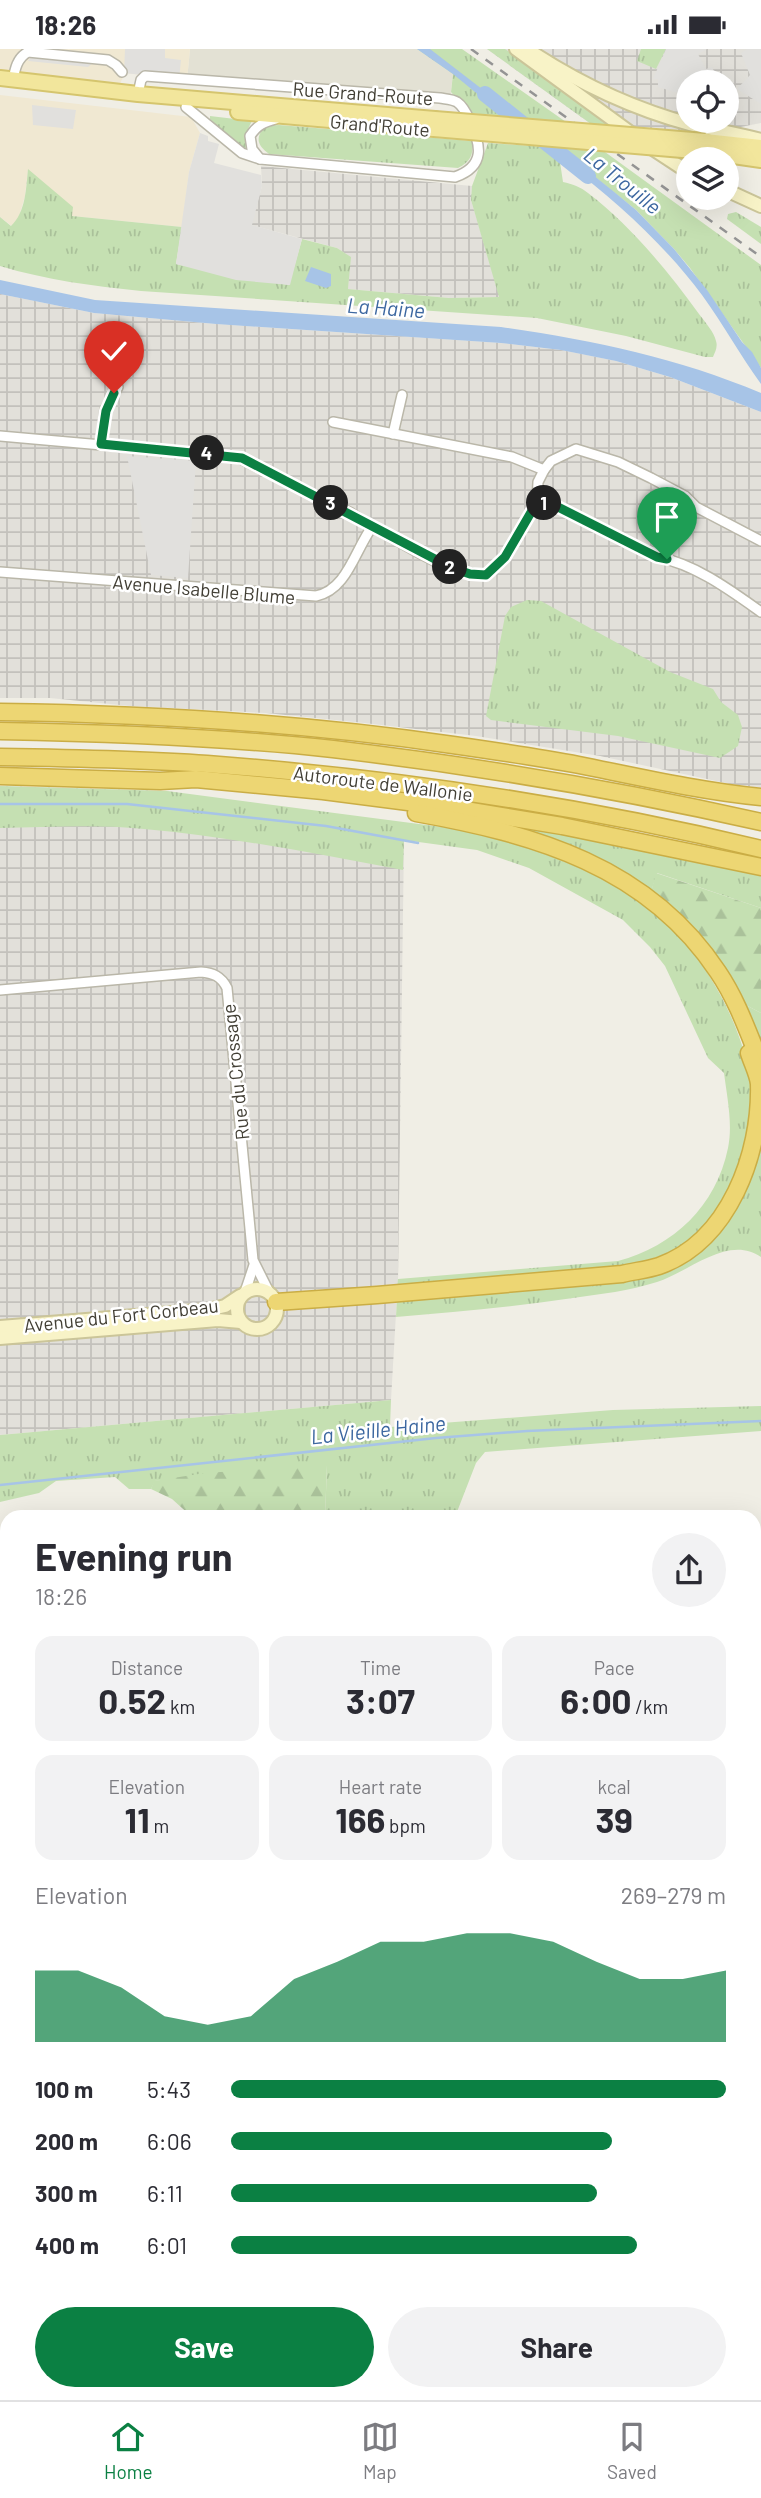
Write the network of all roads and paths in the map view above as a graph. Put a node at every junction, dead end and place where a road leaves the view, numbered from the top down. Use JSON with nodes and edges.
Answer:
{"nodes":[{"id":1,"x":516,"y":49,"type":"edge"},
{"id":2,"x":527,"y":49,"type":"edge"},
{"id":3,"x":122,"y":72,"type":"dead end"},
{"id":4,"x":4,"y":82,"type":"edge"},
{"id":5,"x":138,"y":94,"type":"junction"},
{"id":6,"x":186,"y":107,"type":"junction"},
{"id":7,"x":282,"y":117,"type":"junction"},
{"id":8,"x":435,"y":124,"type":"junction"},
{"id":9,"x":761,"y":140,"type":"edge"},
{"id":10,"x":706,"y":147,"type":"edge"},
{"id":11,"x":739,"y":147,"type":"edge"},
{"id":12,"x":761,"y":147,"type":"edge"},
{"id":13,"x":739,"y":154,"type":"edge"},
{"id":14,"x":260,"y":159,"type":"junction"},
{"id":15,"x":761,"y":159,"type":"edge"},
{"id":16,"x":676,"y":165,"type":"edge"},
{"id":17,"x":739,"y":196,"type":"edge"},
{"id":18,"x":761,"y":206,"type":"edge"},
{"id":19,"x":117,"y":387,"type":"dead end"},
{"id":20,"x":402,"y":395,"type":"dead end"},
{"id":21,"x":333,"y":422,"type":"dead end"},
{"id":22,"x":393,"y":434,"type":"junction"},
{"id":23,"x":0,"y":436,"type":"edge"},
{"id":24,"x":101,"y":444,"type":"junction"},
{"id":25,"x":544,"y":470,"type":"junction"},
{"id":26,"x":537,"y":502,"type":"junction"},
{"id":27,"x":372,"y":527,"type":"junction"},
{"id":28,"x":761,"y":541,"type":"edge"},
{"id":29,"x":0,"y":572,"type":"edge"},
{"id":30,"x":761,"y":612,"type":"edge"},
{"id":31,"x":0,"y":712,"type":"edge"},
{"id":32,"x":0,"y":731,"type":"edge"},
{"id":33,"x":0,"y":757,"type":"edge"},
{"id":34,"x":0,"y":776,"type":"edge"},
{"id":35,"x":160,"y":781,"type":"junction"},
{"id":36,"x":692,"y":787,"type":"junction"},
{"id":37,"x":761,"y":797,"type":"edge"},
{"id":38,"x":761,"y":805,"type":"edge"},
{"id":39,"x":761,"y":822,"type":"edge"},
{"id":40,"x":761,"y":849,"type":"edge"},
{"id":41,"x":761,"y":867,"type":"edge"},
{"id":42,"x":0,"y":990,"type":"edge"},
{"id":43,"x":744,"y":1023,"type":"junction"},
{"id":44,"x":761,"y":1064,"type":"edge"},
{"id":45,"x":254,"y":1265,"type":"junction"},
{"id":46,"x":242,"y":1294,"type":"junction"},
{"id":47,"x":272,"y":1297,"type":"junction"},
{"id":48,"x":241,"y":1322,"type":"junction"},
{"id":49,"x":0,"y":1327,"type":"edge"},
{"id":50,"x":0,"y":1338,"type":"edge"}],
"edges":[{"from":1,"to":16,"type":"street"},
{"from":2,"to":9,"type":"street"},
{"from":3,"to":4,"type":"street"},
{"from":4,"to":5,"type":"main road","name":"Grand'Route"},
{"from":4,"to":6,"type":"main road","name":"Grand'Route"},
{"from":5,"to":8,"type":"main road","name":"Grand'Route"},
{"from":5,"to":14,"type":"street","name":"Rue Grand-Route"},
{"from":6,"to":7,"type":"main road","name":"Grand'Route"},
{"from":6,"to":14,"type":"street"},
{"from":7,"to":8,"type":"main road","name":"Grand'Route"},
{"from":7,"to":14,"type":"street","name":"Rue Grand-Route"},
{"from":8,"to":10,"type":"main road","name":"Grand'Route","bridge":true},
{"from":11,"to":12,"type":"main road","name":"Grand'Route"},
{"from":13,"to":15,"type":"main road","name":"Grand'Route"},
{"from":17,"to":18,"type":"street"},
{"from":19,"to":24,"type":"street"},
{"from":20,"to":22,"type":"street"},
{"from":21,"to":22,"type":"street"},
{"from":22,"to":25,"type":"street"},
{"from":23,"to":24,"type":"street"},
{"from":24,"to":27,"type":"street"},
{"from":25,"to":26,"type":"street"},
{"from":25,"to":28,"type":"street"},
{"from":26,"to":27,"type":"street"},
{"from":26,"to":30,"type":"street"},
{"from":27,"to":29,"type":"street","name":"Avenue Isabelle Blume"},
{"from":31,"to":36,"type":"highway"},
{"from":32,"to":39,"type":"highway","name":"Autoroute de Wallonie"},
{"from":33,"to":40,"type":"highway","name":"Autoroute de Wallonie"},
{"from":34,"to":35,"type":"highway"},
{"from":35,"to":41,"type":"highway"},
{"from":35,"to":43,"type":"highway"},
{"from":36,"to":37,"type":"highway"},
{"from":36,"to":38,"type":"highway"},
{"from":42,"to":45,"type":"street","name":"Rue du Crossage"},
{"from":43,"to":44,"type":"highway"},
{"from":43,"to":47,"type":"highway"},
{"from":45,"to":46,"type":"street"},
{"from":45,"to":47,"type":"street"},
{"from":46,"to":47,"type":"street"},
{"from":46,"to":48,"type":"street"},
{"from":46,"to":49,"type":"street","name":"Avenue du Fort Corbeau"},
{"from":47,"to":48,"type":"street"},
{"from":48,"to":50,"type":"street","name":"Avenue du Fort Corbeau"}]}
